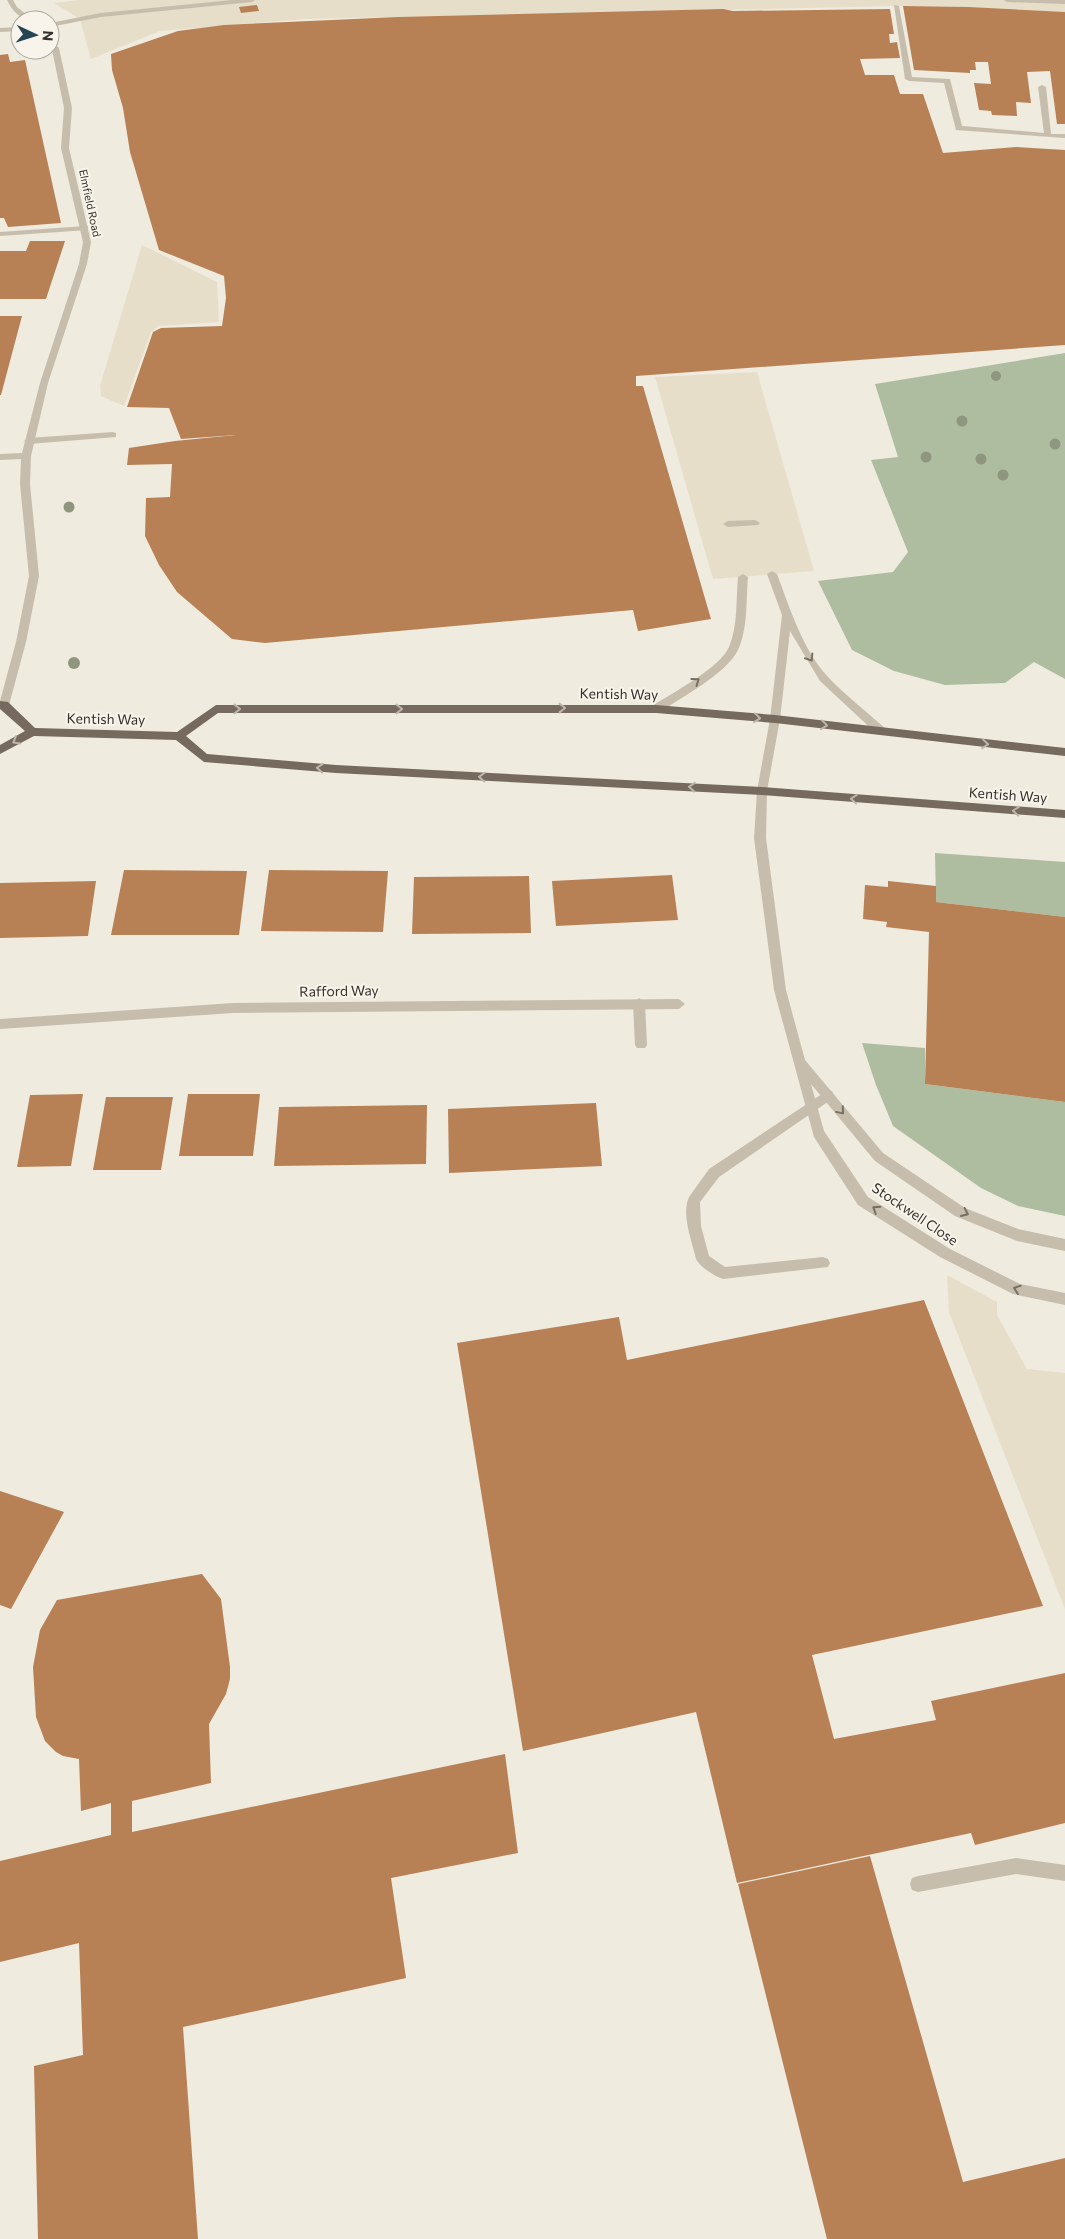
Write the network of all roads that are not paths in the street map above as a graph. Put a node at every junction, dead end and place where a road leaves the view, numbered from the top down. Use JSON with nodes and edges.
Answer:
{"nodes":[{"id":1,"x":252,"y":0,"type":"edge"},
{"id":2,"x":1007,"y":0,"type":"edge"},
{"id":3,"x":1065,"y":2,"type":"edge"},
{"id":4,"x":896,"y":6,"type":"dead end"},
{"id":5,"x":60,"y":23,"type":"edge"},
{"id":6,"x":58,"y":60,"type":"edge"},
{"id":7,"x":1042,"y":86,"type":"dead end"},
{"id":8,"x":1048,"y":136,"type":"junction"},
{"id":9,"x":1065,"y":136,"type":"edge"},
{"id":10,"x":85,"y":228,"type":"junction"},
{"id":11,"x":0,"y":234,"type":"edge"},
{"id":12,"x":113,"y":435,"type":"dead end"},
{"id":13,"x":29,"y":440,"type":"junction"},
{"id":14,"x":26,"y":456,"type":"junction"},
{"id":15,"x":0,"y":457,"type":"edge"},
{"id":16,"x":755,"y":523,"type":"dead end"},
{"id":17,"x":728,"y":524,"type":"dead end"},
{"id":18,"x":772,"y":574,"type":"dead end"},
{"id":19,"x":743,"y":576,"type":"dead end"},
{"id":20,"x":787,"y":615,"type":"junction"},
{"id":21,"x":2,"y":705,"type":"edge"},
{"id":22,"x":656,"y":709,"type":"junction"},
{"id":23,"x":775,"y":719,"type":"junction"},
{"id":24,"x":32,"y":732,"type":"junction"},
{"id":25,"x":882,"y":732,"type":"junction"},
{"id":26,"x":179,"y":736,"type":"junction"},
{"id":27,"x":0,"y":750,"type":"edge"},
{"id":28,"x":1065,"y":752,"type":"edge"},
{"id":29,"x":762,"y":791,"type":"junction"},
{"id":30,"x":1065,"y":814,"type":"edge"},
{"id":31,"x":639,"y":1003,"type":"junction"},
{"id":32,"x":679,"y":1004,"type":"dead end"},
{"id":33,"x":0,"y":1024,"type":"edge"},
{"id":34,"x":641,"y":1045,"type":"dead end"},
{"id":35,"x":799,"y":1060,"type":"junction"},
{"id":36,"x":828,"y":1095,"type":"junction"},
{"id":37,"x":811,"y":1107,"type":"junction"},
{"id":38,"x":1065,"y":1245,"type":"edge"},
{"id":39,"x":823,"y":1263,"type":"dead end"},
{"id":40,"x":1065,"y":1299,"type":"edge"},
{"id":41,"x":1065,"y":1873,"type":"edge"},
{"id":42,"x":918,"y":1884,"type":"dead end"}],
"edges":[{"from":1,"to":5,"type":"street"},
{"from":2,"to":3,"type":"street"},
{"from":4,"to":8,"type":"street"},
{"from":6,"to":10,"type":"street","name":"Elmfield Road"},
{"from":7,"to":8,"type":"street"},
{"from":8,"to":9,"type":"street"},
{"from":10,"to":11,"type":"street"},
{"from":10,"to":13,"type":"street","name":"Elmfield Road"},
{"from":12,"to":13,"type":"street"},
{"from":13,"to":14,"type":"street","name":"Elmfield Road"},
{"from":14,"to":15,"type":"street"},
{"from":14,"to":21,"type":"street","name":"Elmfield Road"},
{"from":16,"to":17,"type":"street"},
{"from":18,"to":20,"type":"street"},
{"from":22,"to":19,"type":"street","one_way":true},
{"from":20,"to":23,"type":"street","name":"Stockwell Close"},
{"from":20,"to":25,"type":"street","one_way":true},
{"from":21,"to":24,"type":"main road"},
{"from":22,"to":23,"type":"main road","name":"Kentish Way","one_way":true},
{"from":26,"to":22,"type":"main road","name":"Kentish Way","one_way":true},
{"from":23,"to":25,"type":"main road","name":"Kentish Way","one_way":true},
{"from":23,"to":29,"type":"street","name":"Stockwell Close"},
{"from":24,"to":26,"type":"main road","name":"Kentish Way"},
{"from":24,"to":27,"type":"main road","one_way":true},
{"from":25,"to":28,"type":"main road","name":"Kentish Way","one_way":true},
{"from":29,"to":26,"type":"main road","name":"Kentish Way","one_way":true},
{"from":30,"to":29,"type":"main road","name":"Kentish Way","one_way":true},
{"from":29,"to":35,"type":"street","name":"Stockwell Close"},
{"from":31,"to":32,"type":"street","name":"Rafford Way"},
{"from":31,"to":33,"type":"street","name":"Rafford Way"},
{"from":31,"to":34,"type":"street"},
{"from":35,"to":36,"type":"street","name":"Stockwell Close"},
{"from":35,"to":37,"type":"street","name":"Stockwell Close"},
{"from":36,"to":37,"type":"street"},
{"from":36,"to":38,"type":"street","name":"Stockwell Close","one_way":true},
{"from":37,"to":39,"type":"street"},
{"from":40,"to":37,"type":"street","name":"Stockwell Close","one_way":true},
{"from":41,"to":42,"type":"street"}]}
